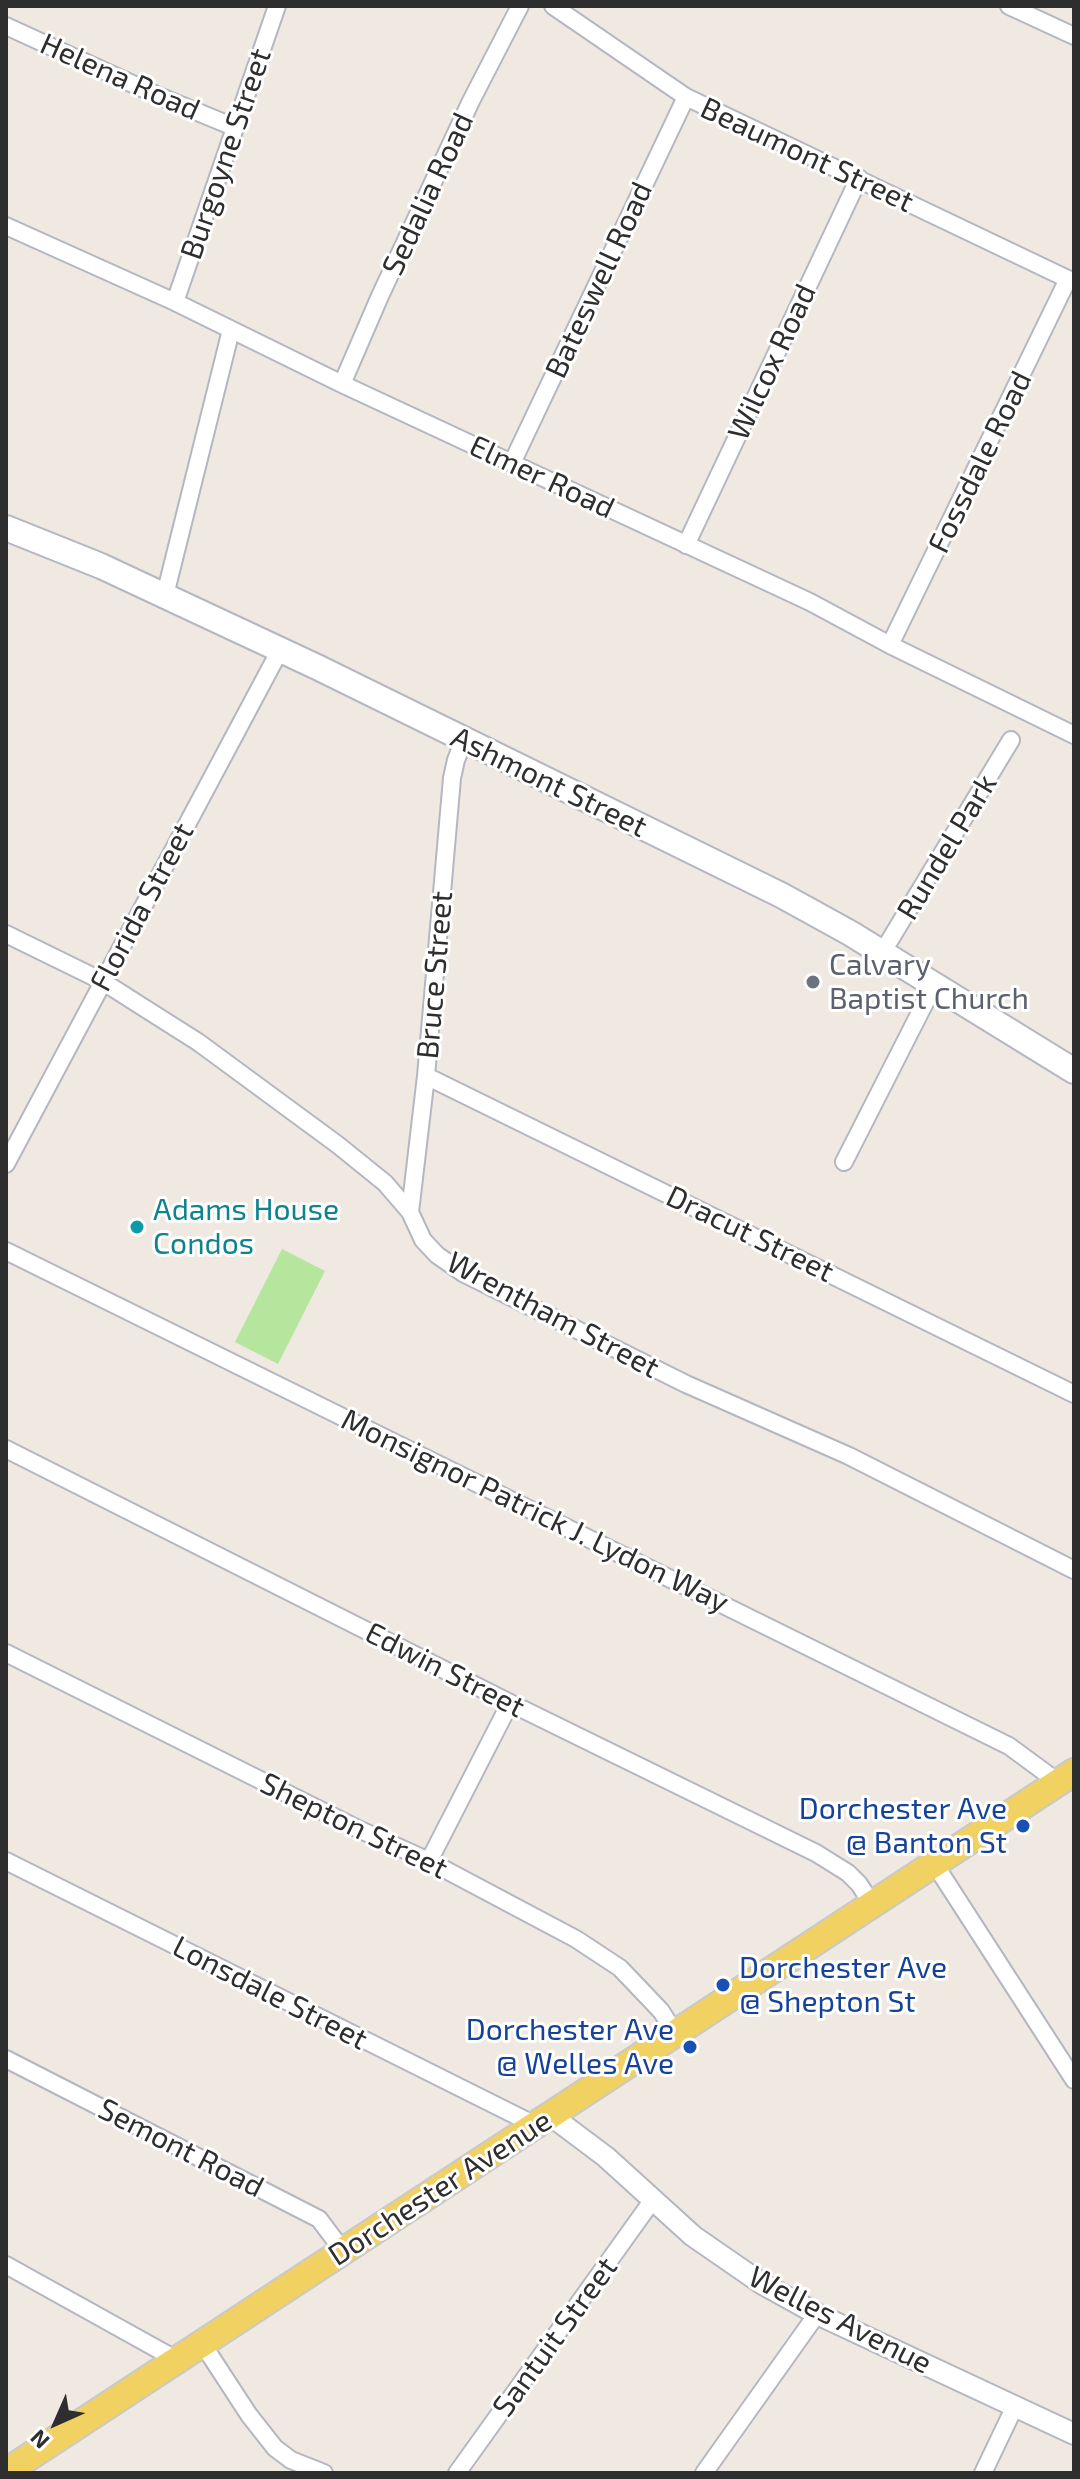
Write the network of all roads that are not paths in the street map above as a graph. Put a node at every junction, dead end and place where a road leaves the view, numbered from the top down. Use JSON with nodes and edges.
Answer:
{"nodes":[{"id":1,"x":277,"y":6,"type":"edge"},
{"id":2,"x":520,"y":6,"type":"edge"},
{"id":3,"x":553,"y":6,"type":"edge"},
{"id":4,"x":584,"y":6,"type":"edge"},
{"id":5,"x":1009,"y":6,"type":"edge"},
{"id":6,"x":574,"y":20,"type":"junction"},
{"id":7,"x":6,"y":26,"type":"edge"},
{"id":8,"x":1074,"y":36,"type":"edge"},
{"id":9,"x":686,"y":97,"type":"junction"},
{"id":10,"x":234,"y":127,"type":"junction"},
{"id":11,"x":859,"y":178,"type":"junction"},
{"id":12,"x":6,"y":226,"type":"edge"},
{"id":13,"x":1071,"y":281,"type":"edge"},
{"id":14,"x":175,"y":302,"type":"junction"},
{"id":15,"x":231,"y":330,"type":"junction"},
{"id":16,"x":342,"y":384,"type":"junction"},
{"id":17,"x":512,"y":463,"type":"junction"},
{"id":18,"x":6,"y":529,"type":"edge"},
{"id":19,"x":686,"y":545,"type":"junction"},
{"id":20,"x":165,"y":595,"type":"junction"},
{"id":21,"x":890,"y":645,"type":"junction"},
{"id":22,"x":280,"y":650,"type":"junction"},
{"id":23,"x":1074,"y":735,"type":"edge"},
{"id":24,"x":464,"y":740,"type":"junction"},
{"id":25,"x":1011,"y":740,"type":"dead end"},
{"id":26,"x":6,"y":934,"type":"edge"},
{"id":27,"x":882,"y":953,"type":"junction"},
{"id":28,"x":102,"y":981,"type":"junction"},
{"id":29,"x":934,"y":985,"type":"junction"},
{"id":30,"x":1074,"y":1071,"type":"edge"},
{"id":31,"x":426,"y":1076,"type":"junction"},
{"id":32,"x":844,"y":1162,"type":"dead end"},
{"id":33,"x":6,"y":1164,"type":"edge"},
{"id":34,"x":410,"y":1212,"type":"junction"},
{"id":35,"x":6,"y":1251,"type":"edge"},
{"id":36,"x":1074,"y":1394,"type":"edge"},
{"id":37,"x":6,"y":1449,"type":"edge"},
{"id":38,"x":1074,"y":1570,"type":"edge"},
{"id":39,"x":6,"y":1653,"type":"edge"},
{"id":40,"x":510,"y":1703,"type":"junction"},
{"id":41,"x":1066,"y":1777,"type":"edge"},
{"id":42,"x":6,"y":1861,"type":"edge"},
{"id":43,"x":429,"y":1861,"type":"junction"},
{"id":44,"x":934,"y":1863,"type":"junction"},
{"id":45,"x":872,"y":1904,"type":"junction"},
{"id":46,"x":675,"y":2033,"type":"junction"},
{"id":47,"x":6,"y":2059,"type":"edge"},
{"id":48,"x":1074,"y":2080,"type":"edge"},
{"id":49,"x":542,"y":2120,"type":"junction"},
{"id":50,"x":652,"y":2201,"type":"junction"},
{"id":51,"x":343,"y":2251,"type":"junction"},
{"id":52,"x":6,"y":2265,"type":"edge"},
{"id":53,"x":817,"y":2314,"type":"junction"},
{"id":54,"x":202,"y":2343,"type":"junction"},
{"id":55,"x":177,"y":2360,"type":"junction"},
{"id":56,"x":1015,"y":2406,"type":"junction"},
{"id":57,"x":1074,"y":2434,"type":"edge"},
{"id":58,"x":6,"y":2472,"type":"edge"},
{"id":59,"x":324,"y":2473,"type":"edge"},
{"id":60,"x":457,"y":2473,"type":"edge"},
{"id":61,"x":704,"y":2473,"type":"edge"},
{"id":62,"x":983,"y":2473,"type":"edge"}],
"edges":[{"from":1,"to":10,"type":"street","name":"Burgoyne Street"},
{"from":2,"to":16,"type":"street","name":"Sedalia Road"},
{"from":3,"to":6,"type":"street","name":"Beaumont Street"},
{"from":4,"to":6,"type":"street"},
{"from":5,"to":8,"type":"street"},
{"from":6,"to":9,"type":"street","name":"Beaumont Street"},
{"from":7,"to":10,"type":"street","name":"Helena Road"},
{"from":9,"to":11,"type":"street","name":"Beaumont Street"},
{"from":9,"to":17,"type":"street","name":"Bateswell Road"},
{"from":10,"to":14,"type":"street","name":"Burgoyne Street"},
{"from":11,"to":13,"type":"street","name":"Beaumont Street"},
{"from":11,"to":19,"type":"street","name":"Wilcox Road"},
{"from":12,"to":14,"type":"street","name":"Elmer Road"},
{"from":13,"to":21,"type":"street","name":"Fossdale Road"},
{"from":14,"to":15,"type":"street","name":"Elmer Road"},
{"from":15,"to":16,"type":"street","name":"Elmer Road"},
{"from":15,"to":20,"type":"street"},
{"from":16,"to":17,"type":"street","name":"Elmer Road"},
{"from":17,"to":19,"type":"street","name":"Elmer Road"},
{"from":18,"to":20,"type":"main road","name":"Ashmont Street"},
{"from":19,"to":21,"type":"street","name":"Elmer Road"},
{"from":20,"to":22,"type":"main road","name":"Ashmont Street"},
{"from":21,"to":23,"type":"street","name":"Elmer Road"},
{"from":22,"to":24,"type":"main road","name":"Ashmont Street"},
{"from":22,"to":28,"type":"street","name":"Florida Street"},
{"from":24,"to":27,"type":"main road","name":"Ashmont Street"},
{"from":24,"to":31,"type":"street","name":"Bruce Street"},
{"from":25,"to":27,"type":"street","name":"Rundel Park"},
{"from":26,"to":28,"type":"street","name":"Wrentham Street"},
{"from":27,"to":29,"type":"main road","name":"Ashmont Street"},
{"from":28,"to":33,"type":"street","name":"Florida Street"},
{"from":28,"to":34,"type":"street","name":"Wrentham Street"},
{"from":29,"to":30,"type":"main road","name":"Ashmont Street"},
{"from":29,"to":32,"type":"street"},
{"from":31,"to":34,"type":"street","name":"Bruce Street"},
{"from":31,"to":36,"type":"street","name":"Dracut Street"},
{"from":34,"to":38,"type":"street","name":"Wrentham Street"},
{"from":35,"to":41,"type":"street","name":"Monsignor Patrick J. Lydon Way"},
{"from":37,"to":40,"type":"street","name":"Edwin Street"},
{"from":39,"to":43,"type":"street","name":"Shepton Street"},
{"from":40,"to":43,"type":"street"},
{"from":40,"to":45,"type":"street","name":"Edwin Street"},
{"from":41,"to":44,"type":"main road","name":"Dorchester Avenue"},
{"from":42,"to":49,"type":"street","name":"Lonsdale Street"},
{"from":43,"to":46,"type":"street","name":"Shepton Street"},
{"from":44,"to":45,"type":"main road","name":"Dorchester Avenue"},
{"from":44,"to":48,"type":"street"},
{"from":45,"to":46,"type":"main road","name":"Dorchester Avenue"},
{"from":46,"to":49,"type":"main road","name":"Dorchester Avenue"},
{"from":47,"to":51,"type":"street","name":"Semont Road"},
{"from":49,"to":50,"type":"street","name":"Welles Avenue"},
{"from":49,"to":51,"type":"main road","name":"Dorchester Avenue"},
{"from":50,"to":53,"type":"street","name":"Welles Avenue"},
{"from":50,"to":60,"type":"street","name":"Santuit Street"},
{"from":51,"to":54,"type":"main road","name":"Dorchester Avenue"},
{"from":52,"to":55,"type":"street"},
{"from":53,"to":56,"type":"street","name":"Welles Avenue"},
{"from":53,"to":61,"type":"street"},
{"from":54,"to":55,"type":"main road","name":"Dorchester Avenue"},
{"from":54,"to":59,"type":"street"},
{"from":55,"to":58,"type":"main road","name":"Dorchester Avenue"},
{"from":56,"to":57,"type":"street","name":"Welles Avenue"},
{"from":56,"to":62,"type":"street"}]}
